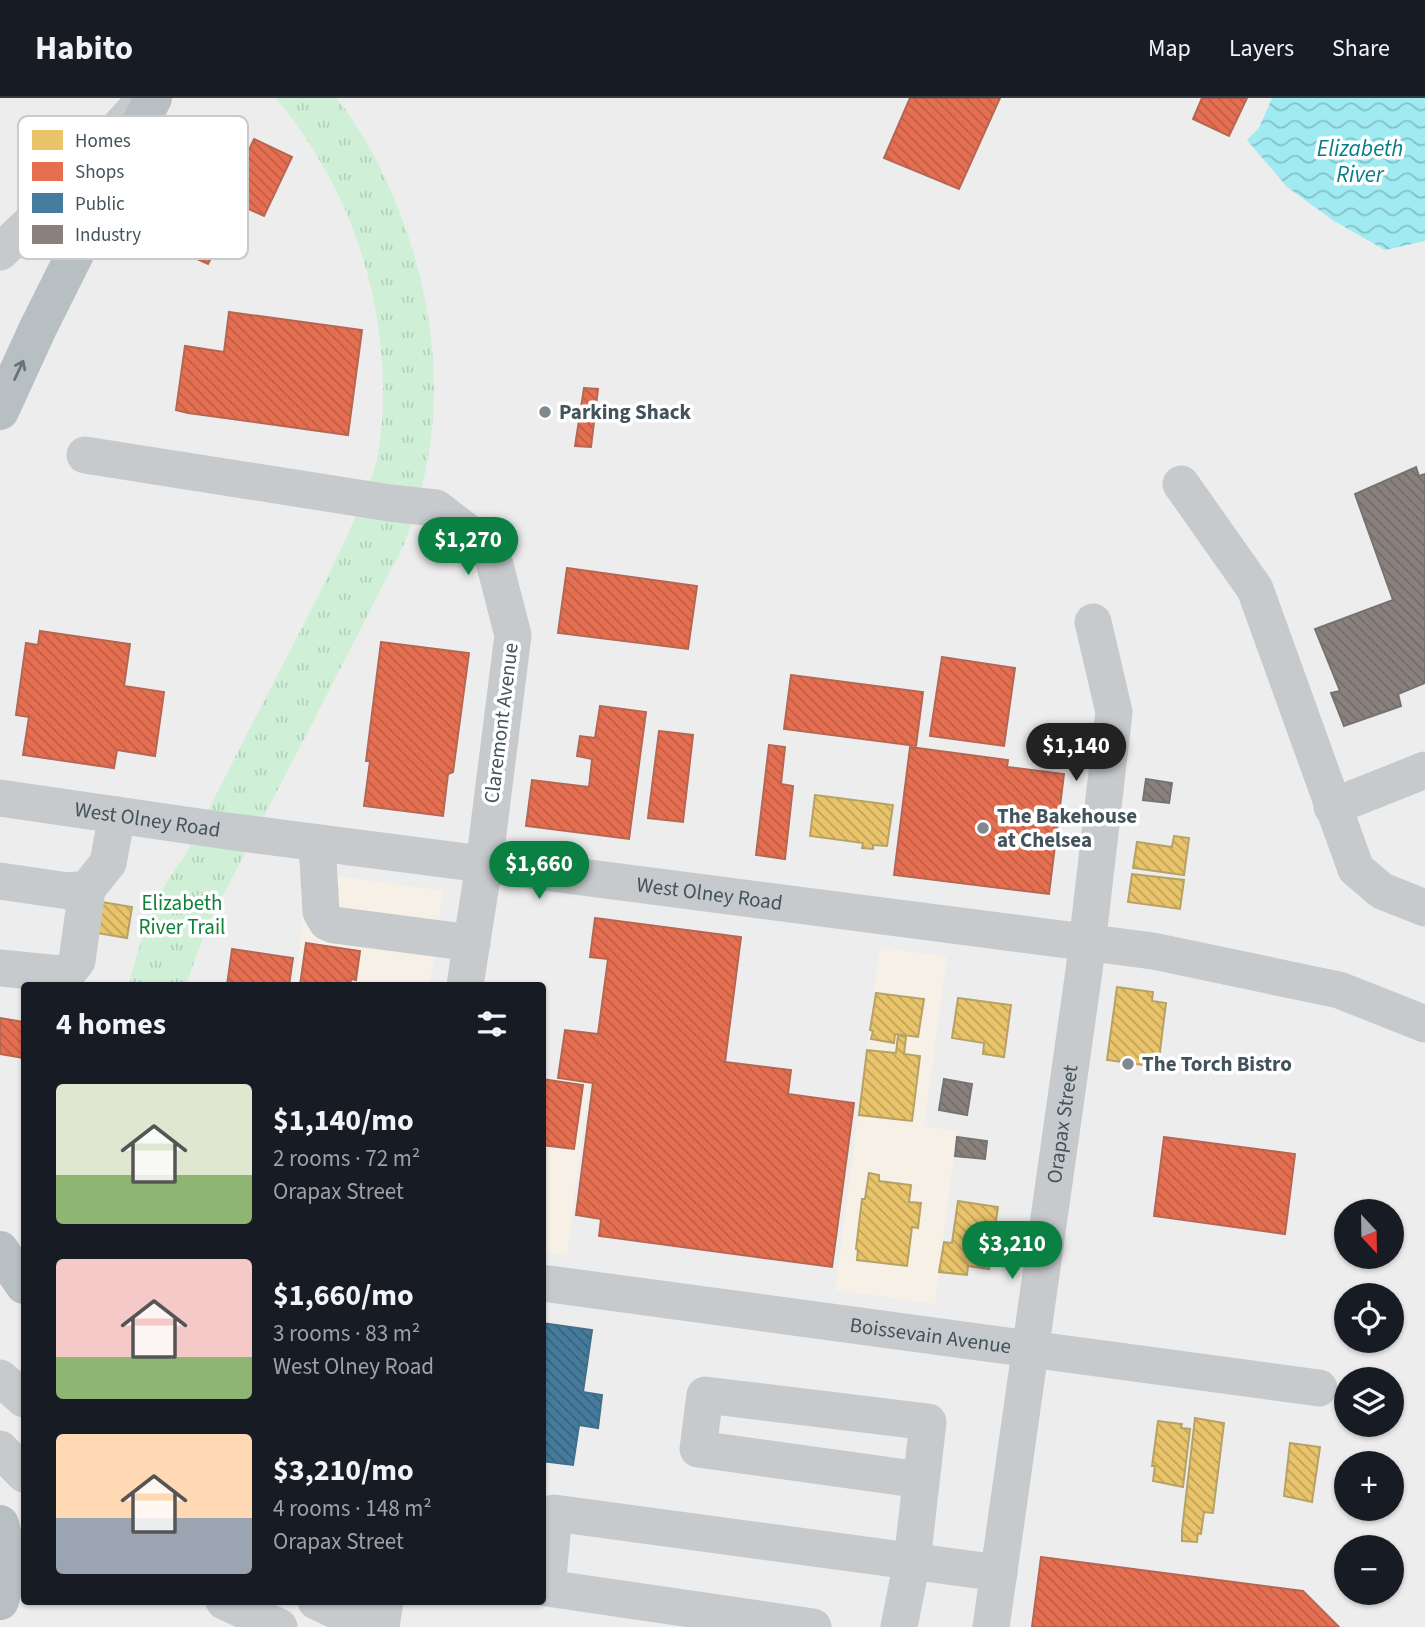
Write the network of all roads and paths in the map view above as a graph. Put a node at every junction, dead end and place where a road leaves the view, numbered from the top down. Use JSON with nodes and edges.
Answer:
{"nodes":[{"id":1,"x":146,"y":98,"type":"edge"},
{"id":2,"x":153,"y":98,"type":"edge"},
{"id":3,"x":130,"y":116,"type":"edge"},
{"id":4,"x":144,"y":116,"type":"edge"},
{"id":5,"x":18,"y":235,"type":"edge"},
{"id":6,"x":0,"y":252,"type":"edge"},
{"id":7,"x":72,"y":259,"type":"edge"},
{"id":8,"x":0,"y":411,"type":"edge"},
{"id":9,"x":85,"y":455,"type":"dead end"},
{"id":10,"x":1181,"y":484,"type":"dead end"},
{"id":11,"x":1093,"y":622,"type":"dead end"},
{"id":12,"x":1425,"y":770,"type":"edge"},
{"id":13,"x":0,"y":798,"type":"edge"},
{"id":14,"x":1332,"y":807,"type":"junction"},
{"id":15,"x":117,"y":815,"type":"junction"},
{"id":16,"x":317,"y":843,"type":"junction"},
{"id":17,"x":484,"y":865,"type":"junction"},
{"id":18,"x":0,"y":881,"type":"edge"},
{"id":19,"x":87,"y":889,"type":"junction"},
{"id":20,"x":1425,"y":908,"type":"edge"},
{"id":21,"x":1087,"y":942,"type":"junction"},
{"id":22,"x":472,"y":943,"type":"junction"},
{"id":23,"x":0,"y":968,"type":"edge"},
{"id":24,"x":466,"y":982,"type":"edge"},
{"id":25,"x":1425,"y":1024,"type":"edge"},
{"id":26,"x":0,"y":1250,"type":"edge"},
{"id":27,"x":21,"y":1281,"type":"edge"},
{"id":28,"x":546,"y":1284,"type":"edge"},
{"id":29,"x":0,"y":1287,"type":"edge"},
{"id":30,"x":21,"y":1307,"type":"edge"},
{"id":31,"x":1032,"y":1349,"type":"junction"},
{"id":32,"x":0,"y":1378,"type":"edge"},
{"id":33,"x":1319,"y":1388,"type":"dead end"},
{"id":34,"x":21,"y":1396,"type":"edge"},
{"id":35,"x":0,"y":1441,"type":"edge"},
{"id":36,"x":0,"y":1449,"type":"edge"},
{"id":37,"x":21,"y":1458,"type":"edge"},
{"id":38,"x":21,"y":1471,"type":"edge"},
{"id":39,"x":921,"y":1480,"type":"junction"},
{"id":40,"x":0,"y":1524,"type":"edge"},
{"id":41,"x":912,"y":1561,"type":"junction"},
{"id":42,"x":999,"y":1573,"type":"junction"},
{"id":43,"x":0,"y":1601,"type":"edge"},
{"id":44,"x":201,"y":1605,"type":"edge"},
{"id":45,"x":232,"y":1605,"type":"edge"},
{"id":46,"x":324,"y":1605,"type":"edge"},
{"id":47,"x":384,"y":1605,"type":"edge"},
{"id":48,"x":239,"y":1627,"type":"edge"},
{"id":49,"x":279,"y":1627,"type":"edge"},
{"id":50,"x":359,"y":1627,"type":"edge"},
{"id":51,"x":381,"y":1627,"type":"edge"},
{"id":52,"x":813,"y":1627,"type":"edge"},
{"id":53,"x":899,"y":1627,"type":"edge"},
{"id":54,"x":991,"y":1627,"type":"edge"}],
"edges":[{"from":1,"to":3,"type":"street"},
{"from":4,"to":2,"type":"highway","one_way":true},
{"from":5,"to":6,"type":"street"},
{"from":8,"to":7,"type":"highway","one_way":true},
{"from":9,"to":17,"type":"street","name":"Claremont Avenue"},
{"from":10,"to":14,"type":"street"},
{"from":11,"to":21,"type":"street","name":"Orapax Street"},
{"from":12,"to":14,"type":"street"},
{"from":13,"to":15,"type":"street","name":"West Olney Road"},
{"from":14,"to":20,"type":"street"},
{"from":15,"to":16,"type":"street","name":"West Olney Road"},
{"from":15,"to":19,"type":"street"},
{"from":16,"to":17,"type":"street","name":"West Olney Road"},
{"from":16,"to":22,"type":"street"},
{"from":17,"to":21,"type":"street","name":"West Olney Road"},
{"from":17,"to":22,"type":"street","name":"Claremont Avenue"},
{"from":18,"to":19,"type":"street"},
{"from":19,"to":23,"type":"street"},
{"from":21,"to":25,"type":"street","name":"West Olney Road"},
{"from":21,"to":31,"type":"street","name":"Orapax Street"},
{"from":22,"to":24,"type":"street","name":"Claremont Avenue"},
{"from":26,"to":27,"type":"highway"},
{"from":28,"to":31,"type":"street","name":"Boissevain Avenue"},
{"from":29,"to":30,"type":"highway"},
{"from":31,"to":33,"type":"street","name":"Boissevain Avenue"},
{"from":31,"to":42,"type":"street","name":"Orapax Street"},
{"from":32,"to":34,"type":"street"},
{"from":35,"to":37,"type":"street"},
{"from":36,"to":38,"type":"street"},
{"from":39,"to":39,"type":"street"},
{"from":39,"to":41,"type":"street"},
{"from":40,"to":43,"type":"highway"},
{"from":41,"to":42,"type":"street"},
{"from":41,"to":52,"type":"street"},
{"from":41,"to":53,"type":"street"},
{"from":42,"to":54,"type":"street","name":"Orapax Street"},
{"from":44,"to":48,"type":"street"},
{"from":45,"to":49,"type":"street"},
{"from":46,"to":50,"type":"street"},
{"from":47,"to":51,"type":"street"}]}
